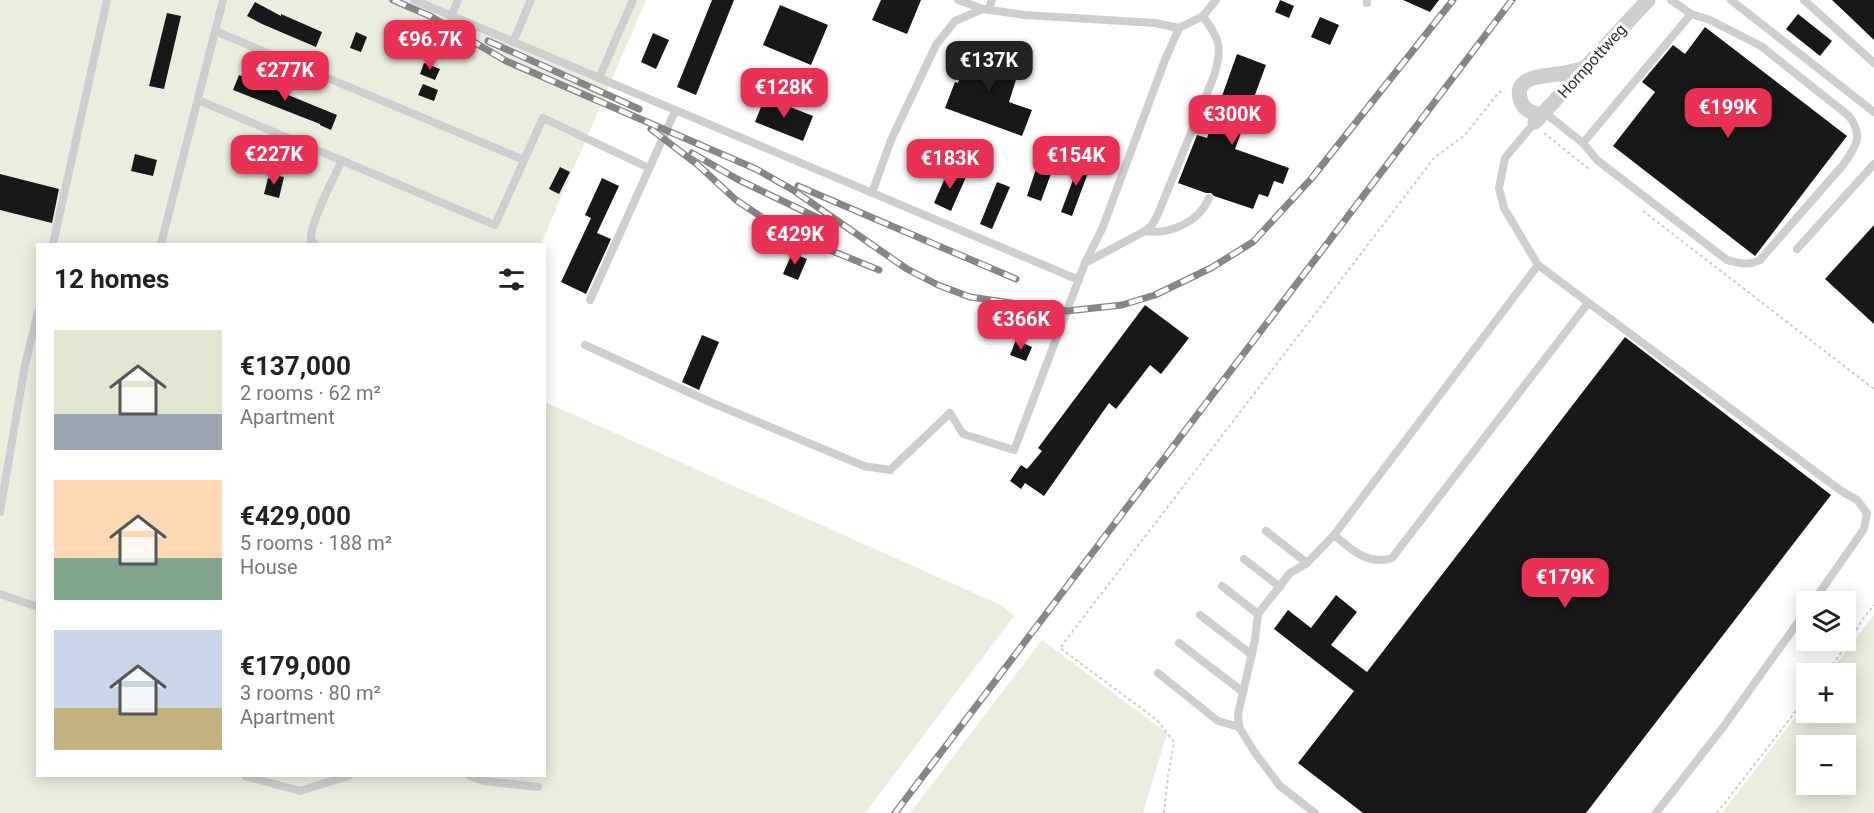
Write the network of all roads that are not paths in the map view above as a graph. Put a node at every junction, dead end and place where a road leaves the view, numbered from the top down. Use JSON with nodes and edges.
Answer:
{"nodes":[{"id":1,"x":108,"y":0,"type":"edge"},
{"id":2,"x":222,"y":0,"type":"edge"},
{"id":3,"x":414,"y":0,"type":"edge"},
{"id":4,"x":458,"y":0,"type":"edge"},
{"id":5,"x":531,"y":0,"type":"edge"},
{"id":6,"x":633,"y":0,"type":"edge"},
{"id":7,"x":958,"y":0,"type":"edge"},
{"id":8,"x":992,"y":0,"type":"edge"},
{"id":9,"x":1216,"y":0,"type":"edge"},
{"id":10,"x":1648,"y":0,"type":"edge"},
{"id":11,"x":1671,"y":0,"type":"edge"},
{"id":12,"x":1731,"y":0,"type":"edge"},
{"id":13,"x":1804,"y":0,"type":"edge"},
{"id":14,"x":1742,"y":3,"type":"edge"},
{"id":15,"x":986,"y":10,"type":"junction"},
{"id":16,"x":1691,"y":14,"type":"junction"},
{"id":17,"x":451,"y":16,"type":"junction"},
{"id":18,"x":1203,"y":16,"type":"junction"},
{"id":19,"x":1179,"y":28,"type":"junction"},
{"id":20,"x":215,"y":32,"type":"junction"},
{"id":21,"x":513,"y":42,"type":"junction"},
{"id":22,"x":1874,"y":63,"type":"edge"},
{"id":23,"x":1586,"y":68,"type":"junction"},
{"id":24,"x":599,"y":78,"type":"junction"},
{"id":25,"x":198,"y":100,"type":"junction"},
{"id":26,"x":675,"y":111,"type":"junction"},
{"id":27,"x":1874,"y":112,"type":"edge"},
{"id":28,"x":1540,"y":116,"type":"junction"},
{"id":29,"x":1583,"y":143,"type":"junction"},
{"id":30,"x":342,"y":160,"type":"junction"},
{"id":31,"x":524,"y":160,"type":"junction"},
{"id":32,"x":1874,"y":164,"type":"edge"},
{"id":33,"x":649,"y":168,"type":"junction"},
{"id":34,"x":872,"y":193,"type":"junction"},
{"id":35,"x":1209,"y":198,"type":"dead end"},
{"id":36,"x":1145,"y":231,"type":"junction"},
{"id":37,"x":53,"y":243,"type":"edge"},
{"id":38,"x":161,"y":243,"type":"edge"},
{"id":39,"x":314,"y":243,"type":"edge"},
{"id":40,"x":1797,"y":249,"type":"dead end"},
{"id":41,"x":1086,"y":262,"type":"junction"},
{"id":42,"x":1538,"y":265,"type":"junction"},
{"id":43,"x":1079,"y":280,"type":"junction"},
{"id":44,"x":590,"y":300,"type":"dead end"},
{"id":45,"x":1588,"y":303,"type":"junction"},
{"id":46,"x":36,"y":321,"type":"edge"},
{"id":47,"x":585,"y":345,"type":"dead end"},
{"id":48,"x":0,"y":512,"type":"edge"},
{"id":49,"x":1266,"y":531,"type":"dead end"},
{"id":50,"x":1334,"y":535,"type":"junction"},
{"id":51,"x":1244,"y":559,"type":"dead end"},
{"id":52,"x":1307,"y":563,"type":"junction"},
{"id":53,"x":1222,"y":586,"type":"dead end"},
{"id":54,"x":1280,"y":587,"type":"junction"},
{"id":55,"x":1821,"y":591,"type":"edge"},
{"id":56,"x":0,"y":594,"type":"edge"},
{"id":57,"x":36,"y":606,"type":"edge"},
{"id":58,"x":1258,"y":614,"type":"junction"},
{"id":59,"x":1200,"y":615,"type":"dead end"},
{"id":60,"x":1796,"y":625,"type":"edge"},
{"id":61,"x":1179,"y":643,"type":"dead end"},
{"id":62,"x":1252,"y":655,"type":"junction"},
{"id":63,"x":1158,"y":674,"type":"dead end"},
{"id":64,"x":1243,"y":692,"type":"junction"},
{"id":65,"x":1239,"y":727,"type":"junction"},
{"id":66,"x":249,"y":777,"type":"edge"},
{"id":67,"x":345,"y":777,"type":"edge"},
{"id":68,"x":473,"y":777,"type":"edge"},
{"id":69,"x":538,"y":787,"type":"dead end"},
{"id":70,"x":1316,"y":813,"type":"edge"},
{"id":71,"x":1656,"y":813,"type":"edge"}],
"edges":[{"from":1,"to":37,"type":"lane"},
{"from":2,"to":20,"type":"lane"},
{"from":3,"to":17,"type":"lane"},
{"from":4,"to":17,"type":"lane"},
{"from":5,"to":21,"type":"lane"},
{"from":6,"to":24,"type":"lane"},
{"from":7,"to":15,"type":"lane"},
{"from":8,"to":15,"type":"lane"},
{"from":9,"to":18,"type":"lane"},
{"from":10,"to":23,"type":"street","name":"Hornpottweg"},
{"from":11,"to":16,"type":"lane"},
{"from":12,"to":14,"type":"lane"},
{"from":13,"to":22,"type":"lane"},
{"from":14,"to":27,"type":"lane"},
{"from":15,"to":19,"type":"lane"},
{"from":15,"to":34,"type":"lane"},
{"from":16,"to":29,"type":"lane"},
{"from":16,"to":29,"type":"lane"},
{"from":17,"to":21,"type":"lane"},
{"from":18,"to":19,"type":"lane"},
{"from":18,"to":36,"type":"lane"},
{"from":19,"to":41,"type":"lane"},
{"from":20,"to":25,"type":"lane"},
{"from":20,"to":31,"type":"lane"},
{"from":21,"to":24,"type":"lane"},
{"from":23,"to":28,"type":"street","name":"Hornpottweg"},
{"from":23,"to":28,"type":"street"},
{"from":24,"to":26,"type":"lane"},
{"from":25,"to":30,"type":"lane"},
{"from":25,"to":38,"type":"lane"},
{"from":26,"to":33,"type":"lane"},
{"from":26,"to":34,"type":"lane"},
{"from":28,"to":29,"type":"lane"},
{"from":28,"to":42,"type":"lane"},
{"from":30,"to":31,"type":"lane"},
{"from":30,"to":39,"type":"lane"},
{"from":31,"to":33,"type":"lane"},
{"from":32,"to":40,"type":"lane"},
{"from":33,"to":44,"type":"lane"},
{"from":34,"to":43,"type":"lane"},
{"from":35,"to":36,"type":"lane"},
{"from":36,"to":41,"type":"lane"},
{"from":41,"to":43,"type":"lane"},
{"from":42,"to":45,"type":"lane"},
{"from":42,"to":50,"type":"lane"},
{"from":43,"to":47,"type":"lane"},
{"from":45,"to":50,"type":"lane"},
{"from":45,"to":55,"type":"lane"},
{"from":46,"to":48,"type":"lane"},
{"from":49,"to":52,"type":"lane"},
{"from":50,"to":52,"type":"lane"},
{"from":51,"to":54,"type":"lane"},
{"from":52,"to":54,"type":"lane"},
{"from":53,"to":58,"type":"lane"},
{"from":54,"to":58,"type":"lane"},
{"from":56,"to":57,"type":"lane"},
{"from":58,"to":62,"type":"lane"},
{"from":59,"to":62,"type":"lane"},
{"from":60,"to":71,"type":"lane"},
{"from":61,"to":64,"type":"lane"},
{"from":62,"to":64,"type":"lane"},
{"from":63,"to":65,"type":"lane"},
{"from":64,"to":65,"type":"lane"},
{"from":65,"to":70,"type":"lane"},
{"from":66,"to":67,"type":"lane"},
{"from":68,"to":69,"type":"lane"}]}
